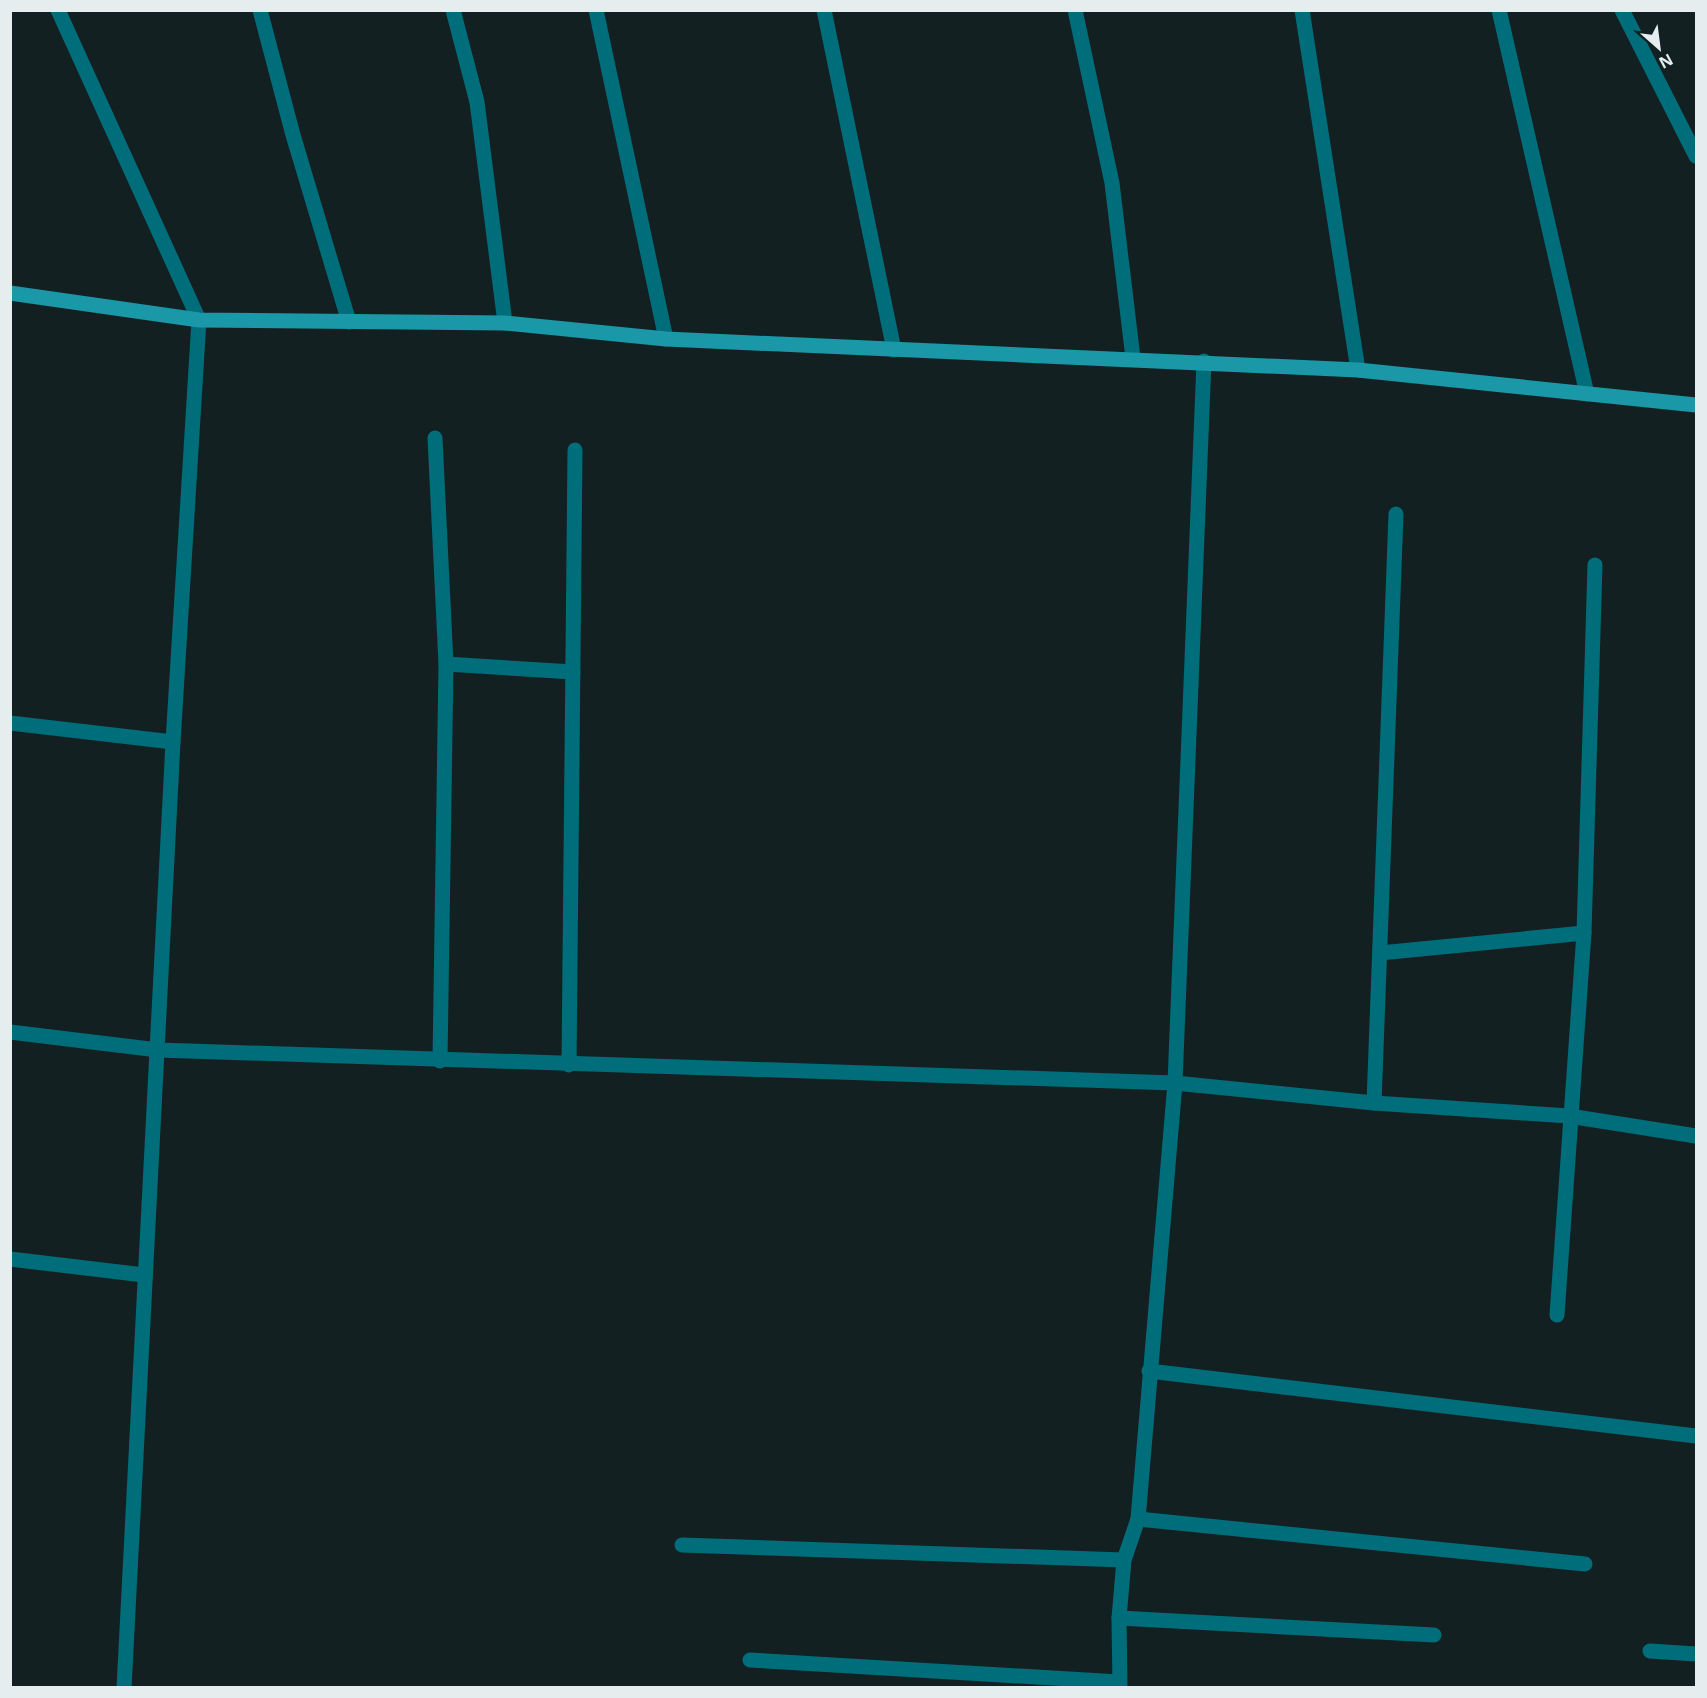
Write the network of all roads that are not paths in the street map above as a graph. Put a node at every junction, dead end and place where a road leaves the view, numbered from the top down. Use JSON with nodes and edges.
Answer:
{"nodes":[{"id":1,"x":58,"y":10,"type":"edge"},
{"id":2,"x":260,"y":10,"type":"edge"},
{"id":3,"x":453,"y":10,"type":"edge"},
{"id":4,"x":596,"y":10,"type":"edge"},
{"id":5,"x":824,"y":10,"type":"edge"},
{"id":6,"x":1076,"y":10,"type":"edge"},
{"id":7,"x":1302,"y":10,"type":"edge"},
{"id":8,"x":1499,"y":10,"type":"edge"},
{"id":9,"x":1622,"y":10,"type":"edge"},
{"id":10,"x":1696,"y":156,"type":"edge"},
{"id":11,"x":10,"y":293,"type":"edge"},
{"id":12,"x":199,"y":320,"type":"junction"},
{"id":13,"x":349,"y":322,"type":"junction"},
{"id":14,"x":505,"y":323,"type":"junction"},
{"id":15,"x":666,"y":339,"type":"junction"},
{"id":16,"x":894,"y":350,"type":"junction"},
{"id":17,"x":1133,"y":358,"type":"junction"},
{"id":18,"x":1204,"y":361,"type":"junction"},
{"id":19,"x":1358,"y":370,"type":"junction"},
{"id":20,"x":1587,"y":394,"type":"junction"},
{"id":21,"x":1696,"y":405,"type":"edge"},
{"id":22,"x":435,"y":438,"type":"dead end"},
{"id":23,"x":575,"y":450,"type":"dead end"},
{"id":24,"x":1396,"y":513,"type":"dead end"},
{"id":25,"x":1595,"y":565,"type":"dead end"},
{"id":26,"x":446,"y":664,"type":"junction"},
{"id":27,"x":573,"y":672,"type":"junction"},
{"id":28,"x":10,"y":723,"type":"edge"},
{"id":29,"x":172,"y":742,"type":"junction"},
{"id":30,"x":1584,"y":933,"type":"junction"},
{"id":31,"x":1380,"y":953,"type":"junction"},
{"id":32,"x":10,"y":1032,"type":"edge"},
{"id":33,"x":158,"y":1050,"type":"junction"},
{"id":34,"x":440,"y":1061,"type":"junction"},
{"id":35,"x":569,"y":1065,"type":"junction"},
{"id":36,"x":1175,"y":1083,"type":"junction"},
{"id":37,"x":1374,"y":1103,"type":"junction"},
{"id":38,"x":1569,"y":1116,"type":"junction"},
{"id":39,"x":1696,"y":1136,"type":"edge"},
{"id":40,"x":10,"y":1259,"type":"edge"},
{"id":41,"x":144,"y":1275,"type":"junction"},
{"id":42,"x":1557,"y":1315,"type":"dead end"},
{"id":43,"x":1149,"y":1371,"type":"junction"},
{"id":44,"x":1696,"y":1436,"type":"edge"},
{"id":45,"x":1138,"y":1519,"type":"junction"},
{"id":46,"x":682,"y":1545,"type":"dead end"},
{"id":47,"x":1124,"y":1560,"type":"junction"},
{"id":48,"x":1585,"y":1564,"type":"dead end"},
{"id":49,"x":1119,"y":1618,"type":"junction"},
{"id":50,"x":1434,"y":1635,"type":"dead end"},
{"id":51,"x":1650,"y":1651,"type":"dead end"},
{"id":52,"x":1696,"y":1654,"type":"edge"},
{"id":53,"x":750,"y":1660,"type":"dead end"},
{"id":54,"x":1119,"y":1685,"type":"edge"},
{"id":55,"x":124,"y":1688,"type":"edge"}],
"edges":[{"from":1,"to":12,"type":"street"},
{"from":2,"to":13,"type":"street"},
{"from":3,"to":14,"type":"street"},
{"from":4,"to":15,"type":"street"},
{"from":5,"to":16,"type":"street"},
{"from":6,"to":17,"type":"street"},
{"from":7,"to":19,"type":"street"},
{"from":8,"to":20,"type":"street"},
{"from":9,"to":10,"type":"street"},
{"from":11,"to":12,"type":"street"},
{"from":12,"to":13,"type":"street"},
{"from":12,"to":29,"type":"street"},
{"from":13,"to":14,"type":"street"},
{"from":14,"to":15,"type":"street"},
{"from":15,"to":16,"type":"street"},
{"from":16,"to":17,"type":"street"},
{"from":17,"to":18,"type":"street"},
{"from":18,"to":19,"type":"street"},
{"from":18,"to":36,"type":"street"},
{"from":19,"to":20,"type":"street"},
{"from":20,"to":21,"type":"street"},
{"from":22,"to":26,"type":"street"},
{"from":23,"to":27,"type":"street"},
{"from":24,"to":31,"type":"street"},
{"from":25,"to":30,"type":"street"},
{"from":26,"to":27,"type":"street"},
{"from":26,"to":34,"type":"street"},
{"from":27,"to":35,"type":"street"},
{"from":28,"to":29,"type":"street"},
{"from":29,"to":33,"type":"street"},
{"from":30,"to":31,"type":"street"},
{"from":30,"to":38,"type":"street"},
{"from":31,"to":37,"type":"street"},
{"from":32,"to":33,"type":"street"},
{"from":33,"to":34,"type":"street"},
{"from":33,"to":41,"type":"street"},
{"from":34,"to":35,"type":"street"},
{"from":35,"to":36,"type":"street"},
{"from":36,"to":37,"type":"street"},
{"from":36,"to":43,"type":"street"},
{"from":37,"to":38,"type":"street"},
{"from":38,"to":39,"type":"street"},
{"from":38,"to":42,"type":"street"},
{"from":40,"to":41,"type":"street"},
{"from":41,"to":55,"type":"street"},
{"from":43,"to":44,"type":"street"},
{"from":43,"to":45,"type":"street"},
{"from":45,"to":47,"type":"street"},
{"from":45,"to":48,"type":"street"},
{"from":46,"to":47,"type":"street"},
{"from":47,"to":49,"type":"street"},
{"from":49,"to":50,"type":"street"},
{"from":49,"to":54,"type":"street"},
{"from":51,"to":52,"type":"street"},
{"from":53,"to":54,"type":"street"}]}
